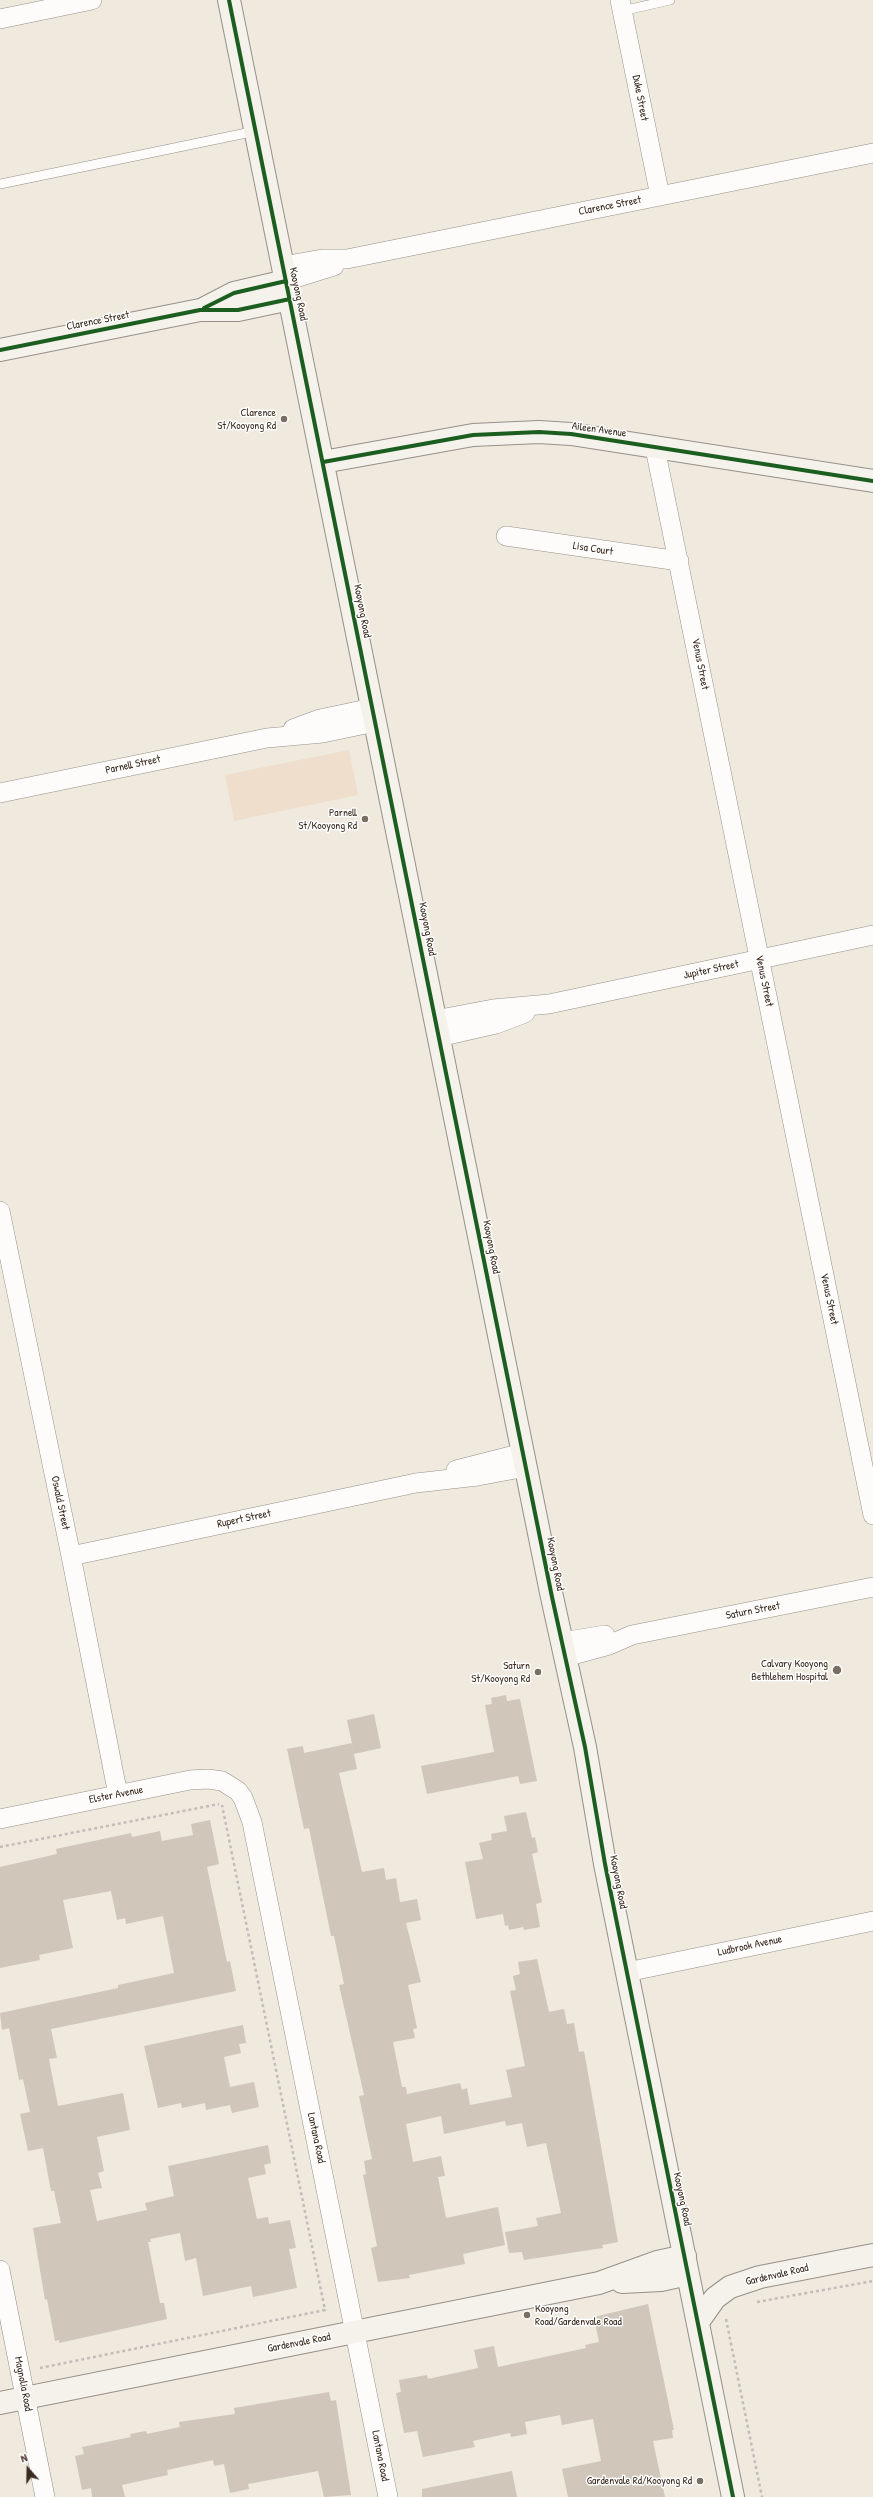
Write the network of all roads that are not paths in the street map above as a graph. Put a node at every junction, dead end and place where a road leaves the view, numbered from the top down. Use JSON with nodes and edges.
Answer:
{"nodes":[{"id":1,"x":92,"y":0,"type":"edge"},
{"id":2,"x":229,"y":0,"type":"edge"},
{"id":3,"x":670,"y":0,"type":"edge"},
{"id":4,"x":59,"y":3,"type":"edge"},
{"id":5,"x":621,"y":5,"type":"edge"},
{"id":6,"x":0,"y":19,"type":"edge"},
{"id":7,"x":256,"y":131,"type":"junction"},
{"id":8,"x":873,"y":153,"type":"edge"},
{"id":9,"x":0,"y":184,"type":"edge"},
{"id":10,"x":660,"y":196,"type":"junction"},
{"id":11,"x":286,"y":282,"type":"junction"},
{"id":12,"x":0,"y":350,"type":"edge"},
{"id":13,"x":655,"y":448,"type":"junction"},
{"id":14,"x":322,"y":462,"type":"junction"},
{"id":15,"x":873,"y":481,"type":"edge"},
{"id":16,"x":506,"y":536,"type":"dead end"},
{"id":17,"x":679,"y":561,"type":"junction"},
{"id":18,"x":374,"y":715,"type":"junction"},
{"id":19,"x":0,"y":793,"type":"edge"},
{"id":20,"x":873,"y":935,"type":"edge"},
{"id":21,"x":759,"y":959,"type":"junction"},
{"id":22,"x":437,"y":1028,"type":"junction"},
{"id":23,"x":0,"y":1211,"type":"edge"},
{"id":24,"x":525,"y":1460,"type":"junction"},
{"id":25,"x":873,"y":1514,"type":"edge"},
{"id":26,"x":72,"y":1556,"type":"junction"},
{"id":27,"x":873,"y":1587,"type":"edge"},
{"id":28,"x":563,"y":1650,"type":"junction"},
{"id":29,"x":231,"y":1786,"type":"joint"},
{"id":30,"x":118,"y":1795,"type":"junction"},
{"id":31,"x":0,"y":1819,"type":"edge"},
{"id":32,"x":873,"y":1921,"type":"edge"},
{"id":33,"x":627,"y":1972,"type":"junction"},
{"id":34,"x":873,"y":2255,"type":"edge"},
{"id":35,"x":686,"y":2265,"type":"junction"},
{"id":36,"x":0,"y":2270,"type":"edge"},
{"id":37,"x":698,"y":2322,"type":"junction"},
{"id":38,"x":355,"y":2332,"type":"junction"},
{"id":39,"x":26,"y":2398,"type":"junction"},
{"id":40,"x":0,"y":2404,"type":"edge"},
{"id":41,"x":45,"y":2497,"type":"edge"},
{"id":42,"x":388,"y":2497,"type":"edge"},
{"id":43,"x":733,"y":2497,"type":"edge"}],
"edges":[{"from":1,"to":4,"type":"street"},
{"from":2,"to":7,"type":"street","name":"Kooyong Road"},
{"from":3,"to":5,"type":"lane"},
{"from":4,"to":6,"type":"street"},
{"from":5,"to":10,"type":"street","name":"Duke Street"},
{"from":7,"to":9,"type":"lane"},
{"from":7,"to":11,"type":"street","name":"Kooyong Road"},
{"from":8,"to":10,"type":"street","name":"Clarence Street"},
{"from":10,"to":11,"type":"street","name":"Clarence Street"},
{"from":11,"to":12,"type":"street","name":"Clarence Street"},
{"from":11,"to":14,"type":"street","name":"Kooyong Road"},
{"from":13,"to":14,"type":"street","name":"Aileen Avenue"},
{"from":13,"to":15,"type":"street","name":"Aileen Avenue"},
{"from":13,"to":17,"type":"street","name":"Venus Street"},
{"from":14,"to":18,"type":"street","name":"Kooyong Road"},
{"from":16,"to":17,"type":"street","name":"Lisa Court"},
{"from":17,"to":21,"type":"street","name":"Venus Street"},
{"from":18,"to":19,"type":"street","name":"Parnell Street"},
{"from":18,"to":22,"type":"street","name":"Kooyong Road"},
{"from":20,"to":21,"type":"street","name":"Jupiter Street"},
{"from":21,"to":22,"type":"street","name":"Jupiter Street"},
{"from":21,"to":25,"type":"street","name":"Venus Street"},
{"from":22,"to":24,"type":"street","name":"Kooyong Road"},
{"from":23,"to":26,"type":"street","name":"Oswald Street"},
{"from":24,"to":26,"type":"street","name":"Rupert Street"},
{"from":24,"to":28,"type":"street","name":"Kooyong Road"},
{"from":26,"to":30,"type":"street","name":"Oswald Street"},
{"from":27,"to":28,"type":"street","name":"Saturn Street"},
{"from":28,"to":33,"type":"street","name":"Kooyong Road"},
{"from":29,"to":30,"type":"street","name":"Elster Avenue"},
{"from":29,"to":38,"type":"street","name":"Lantana Road"},
{"from":30,"to":31,"type":"street","name":"Elster Avenue"},
{"from":32,"to":33,"type":"street","name":"Ludbrook Avenue"},
{"from":33,"to":35,"type":"street","name":"Kooyong Road"},
{"from":34,"to":37,"type":"street","name":"Gardenvale Road"},
{"from":35,"to":37,"type":"street","name":"Kooyong Road"},
{"from":35,"to":38,"type":"street","name":"Gardenvale Road"},
{"from":36,"to":39,"type":"street","name":"Magnolia Road"},
{"from":37,"to":43,"type":"street","name":"Kooyong Road"},
{"from":38,"to":39,"type":"street","name":"Gardenvale Road"},
{"from":38,"to":42,"type":"street","name":"Lantana Road"},
{"from":39,"to":40,"type":"street","name":"Gardenvale Road"},
{"from":39,"to":41,"type":"street","name":"Magnolia Road"}]}
